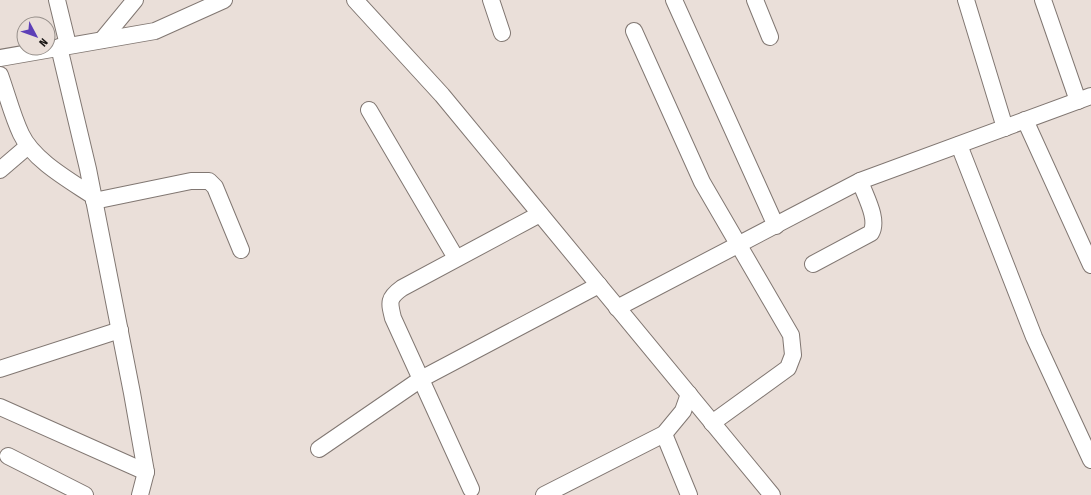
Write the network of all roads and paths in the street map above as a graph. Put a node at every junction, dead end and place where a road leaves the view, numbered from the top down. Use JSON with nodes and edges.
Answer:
{"nodes":[{"id":1,"x":56,"y":0,"type":"edge"},
{"id":2,"x":135,"y":0,"type":"edge"},
{"id":3,"x":224,"y":0,"type":"edge"},
{"id":4,"x":356,"y":0,"type":"edge"},
{"id":5,"x":491,"y":0,"type":"edge"},
{"id":6,"x":674,"y":0,"type":"edge"},
{"id":7,"x":755,"y":0,"type":"edge"},
{"id":8,"x":966,"y":0,"type":"edge"},
{"id":9,"x":1043,"y":0,"type":"edge"},
{"id":10,"x":634,"y":32,"type":"dead end"},
{"id":11,"x":502,"y":33,"type":"dead end"},
{"id":12,"x":770,"y":37,"type":"dead end"},
{"id":13,"x":102,"y":40,"type":"junction"},
{"id":14,"x":63,"y":46,"type":"junction"},
{"id":15,"x":0,"y":58,"type":"edge"},
{"id":16,"x":0,"y":75,"type":"edge"},
{"id":17,"x":1087,"y":100,"type":"edge"},
{"id":18,"x":369,"y":110,"type":"dead end"},
{"id":19,"x":1025,"y":120,"type":"junction"},
{"id":20,"x":1005,"y":128,"type":"junction"},
{"id":21,"x":959,"y":145,"type":"junction"},
{"id":22,"x":28,"y":146,"type":"junction"},
{"id":23,"x":0,"y":170,"type":"edge"},
{"id":24,"x":860,"y":182,"type":"junction"},
{"id":25,"x":93,"y":198,"type":"junction"},
{"id":26,"x":540,"y":214,"type":"junction"},
{"id":27,"x":776,"y":226,"type":"junction"},
{"id":28,"x":737,"y":245,"type":"junction"},
{"id":29,"x":240,"y":250,"type":"dead end"},
{"id":30,"x":456,"y":258,"type":"junction"},
{"id":31,"x":813,"y":264,"type":"dead end"},
{"id":32,"x":1091,"y":264,"type":"edge"},
{"id":33,"x":599,"y":286,"type":"junction"},
{"id":34,"x":617,"y":308,"type":"junction"},
{"id":35,"x":120,"y":330,"type":"junction"},
{"id":36,"x":0,"y":369,"type":"edge"},
{"id":37,"x":421,"y":379,"type":"junction"},
{"id":38,"x":689,"y":394,"type":"junction"},
{"id":39,"x":0,"y":407,"type":"edge"},
{"id":40,"x":712,"y":422,"type":"junction"},
{"id":41,"x":664,"y":434,"type":"junction"},
{"id":42,"x":320,"y":449,"type":"dead end"},
{"id":43,"x":8,"y":456,"type":"dead end"},
{"id":44,"x":1091,"y":460,"type":"edge"},
{"id":45,"x":146,"y":472,"type":"junction"},
{"id":46,"x":471,"y":489,"type":"dead end"},
{"id":47,"x":85,"y":495,"type":"edge"},
{"id":48,"x":140,"y":495,"type":"edge"},
{"id":49,"x":544,"y":495,"type":"edge"},
{"id":50,"x":689,"y":495,"type":"edge"},
{"id":51,"x":772,"y":495,"type":"edge"}],
"edges":[{"from":1,"to":14,"type":"street"},
{"from":2,"to":13,"type":"street"},
{"from":3,"to":13,"type":"street"},
{"from":4,"to":26,"type":"street"},
{"from":5,"to":11,"type":"street"},
{"from":6,"to":27,"type":"street"},
{"from":7,"to":12,"type":"street"},
{"from":8,"to":20,"type":"street"},
{"from":9,"to":17,"type":"street"},
{"from":10,"to":28,"type":"street"},
{"from":13,"to":14,"type":"street"},
{"from":14,"to":15,"type":"street"},
{"from":14,"to":25,"type":"street"},
{"from":16,"to":22,"type":"street"},
{"from":17,"to":19,"type":"street"},
{"from":18,"to":30,"type":"street"},
{"from":19,"to":20,"type":"street"},
{"from":19,"to":32,"type":"street"},
{"from":20,"to":21,"type":"street"},
{"from":21,"to":24,"type":"street"},
{"from":21,"to":44,"type":"street"},
{"from":22,"to":23,"type":"street"},
{"from":22,"to":25,"type":"street"},
{"from":24,"to":27,"type":"street"},
{"from":24,"to":31,"type":"street"},
{"from":25,"to":29,"type":"street"},
{"from":25,"to":35,"type":"street"},
{"from":26,"to":30,"type":"street"},
{"from":26,"to":33,"type":"street"},
{"from":27,"to":28,"type":"street"},
{"from":28,"to":34,"type":"street"},
{"from":28,"to":40,"type":"street"},
{"from":30,"to":37,"type":"street"},
{"from":33,"to":34,"type":"street"},
{"from":33,"to":37,"type":"street"},
{"from":34,"to":38,"type":"street"},
{"from":35,"to":36,"type":"street"},
{"from":35,"to":45,"type":"street"},
{"from":37,"to":42,"type":"street"},
{"from":37,"to":46,"type":"street"},
{"from":38,"to":40,"type":"street"},
{"from":38,"to":41,"type":"street"},
{"from":39,"to":45,"type":"street"},
{"from":40,"to":51,"type":"street"},
{"from":41,"to":49,"type":"street"},
{"from":41,"to":50,"type":"street"},
{"from":43,"to":47,"type":"street"},
{"from":45,"to":48,"type":"street"}]}
